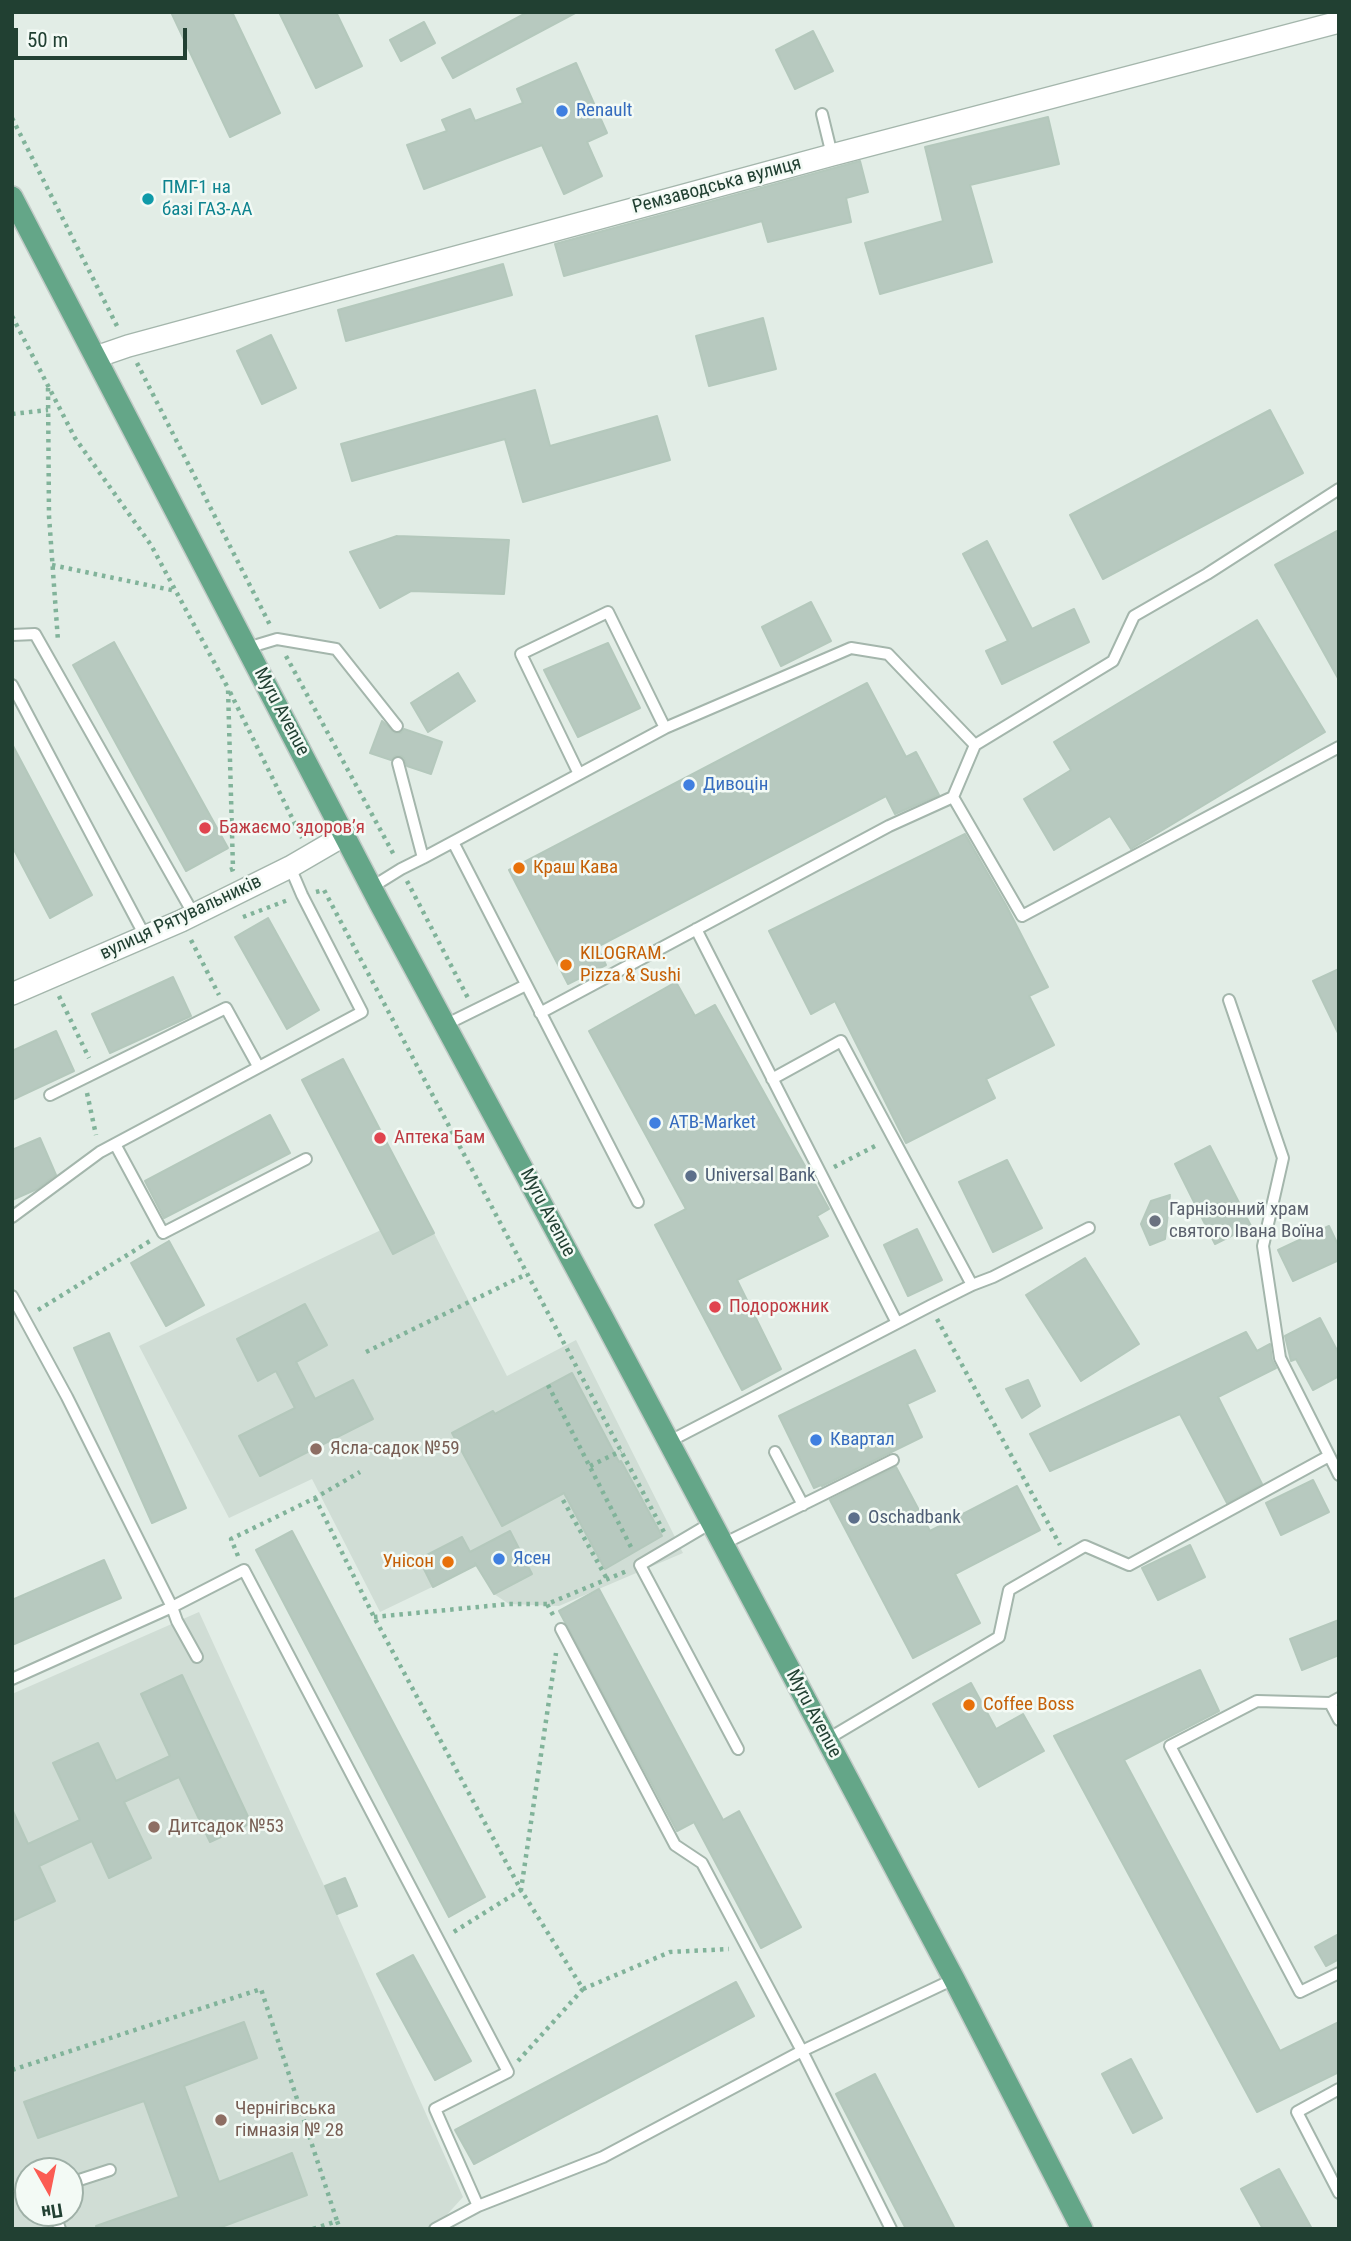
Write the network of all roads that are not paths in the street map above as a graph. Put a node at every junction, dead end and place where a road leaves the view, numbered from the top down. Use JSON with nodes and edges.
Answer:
{"nodes":[{"id":1,"x":1339,"y":22,"type":"edge"},
{"id":2,"x":822,"y":114,"type":"dead end"},
{"id":3,"x":832,"y":155,"type":"junction"},
{"id":4,"x":12,"y":197,"type":"edge"},
{"id":5,"x":96,"y":357,"type":"junction"},
{"id":6,"x":1339,"y":489,"type":"edge"},
{"id":7,"x":12,"y":635,"type":"edge"},
{"id":8,"x":247,"y":648,"type":"junction"},
{"id":9,"x":12,"y":685,"type":"edge"},
{"id":10,"x":397,"y":726,"type":"dead end"},
{"id":11,"x":665,"y":728,"type":"junction"},
{"id":12,"x":975,"y":745,"type":"junction"},
{"id":13,"x":1339,"y":747,"type":"edge"},
{"id":14,"x":398,"y":763,"type":"dead end"},
{"id":15,"x":579,"y":774,"type":"junction"},
{"id":16,"x":953,"y":797,"type":"junction"},
{"id":17,"x":345,"y":835,"type":"junction"},
{"id":18,"x":453,"y":842,"type":"junction"},
{"id":19,"x":423,"y":858,"type":"junction"},
{"id":20,"x":290,"y":867,"type":"junction"},
{"id":21,"x":372,"y":887,"type":"junction"},
{"id":22,"x":188,"y":918,"type":"junction"},
{"id":23,"x":696,"y":929,"type":"junction"},
{"id":24,"x":146,"y":938,"type":"junction"},
{"id":25,"x":526,"y":985,"type":"junction"},
{"id":26,"x":12,"y":994,"type":"edge"},
{"id":27,"x":1229,"y":1000,"type":"dead end"},
{"id":28,"x":540,"y":1013,"type":"junction"},
{"id":29,"x":447,"y":1024,"type":"junction"},
{"id":30,"x":258,"y":1066,"type":"junction"},
{"id":31,"x":772,"y":1079,"type":"junction"},
{"id":32,"x":50,"y":1095,"type":"dead end"},
{"id":33,"x":115,"y":1144,"type":"junction"},
{"id":34,"x":306,"y":1159,"type":"dead end"},
{"id":35,"x":638,"y":1202,"type":"dead end"},
{"id":36,"x":12,"y":1217,"type":"edge"},
{"id":37,"x":1089,"y":1228,"type":"dead end"},
{"id":38,"x":972,"y":1285,"type":"junction"},
{"id":39,"x":12,"y":1297,"type":"edge"},
{"id":40,"x":897,"y":1323,"type":"junction"},
{"id":41,"x":668,"y":1442,"type":"junction"},
{"id":42,"x":775,"y":1452,"type":"dead end"},
{"id":43,"x":1329,"y":1456,"type":"junction"},
{"id":44,"x":893,"y":1460,"type":"dead end"},
{"id":45,"x":1339,"y":1475,"type":"edge"},
{"id":46,"x":803,"y":1505,"type":"junction"},
{"id":47,"x":712,"y":1523,"type":"junction"},
{"id":48,"x":723,"y":1544,"type":"junction"},
{"id":49,"x":172,"y":1607,"type":"junction"},
{"id":50,"x":561,"y":1629,"type":"road end"},
{"id":51,"x":197,"y":1657,"type":"dead end"},
{"id":52,"x":12,"y":1679,"type":"edge"},
{"id":53,"x":1334,"y":1701,"type":"edge"},
{"id":54,"x":1339,"y":1720,"type":"edge"},
{"id":55,"x":826,"y":1740,"type":"junction"},
{"id":56,"x":738,"y":1749,"type":"dead end"},
{"id":57,"x":1339,"y":1973,"type":"edge"},
{"id":58,"x":954,"y":1979,"type":"junction"},
{"id":59,"x":802,"y":2051,"type":"junction"},
{"id":60,"x":1339,"y":2089,"type":"edge"},
{"id":61,"x":110,"y":2170,"type":"dead end"},
{"id":62,"x":84,"y":2178,"type":"edge"},
{"id":63,"x":1339,"y":2193,"type":"edge"},
{"id":64,"x":478,"y":2206,"type":"junction"},
{"id":65,"x":435,"y":2229,"type":"edge"},
{"id":66,"x":891,"y":2229,"type":"edge"},
{"id":67,"x":1082,"y":2229,"type":"edge"}],
"edges":[{"from":1,"to":3,"type":"street","name":"Ремзаводська вулиця"},
{"from":2,"to":3,"type":"lane"},
{"from":3,"to":5,"type":"street","name":"Ремзаводська вулиця"},
{"from":4,"to":5,"type":"main road","name":"Myru Avenue"},
{"from":5,"to":8,"type":"main road","name":"Myru Avenue"},
{"from":6,"to":12,"type":"lane"},
{"from":7,"to":22,"type":"lane"},
{"from":8,"to":10,"type":"lane"},
{"from":8,"to":17,"type":"main road","name":"Myru Avenue"},
{"from":9,"to":24,"type":"lane"},
{"from":11,"to":12,"type":"lane"},
{"from":11,"to":15,"type":"lane"},
{"from":11,"to":15,"type":"lane"},
{"from":12,"to":16,"type":"lane"},
{"from":13,"to":16,"type":"lane"},
{"from":14,"to":19,"type":"lane"},
{"from":15,"to":18,"type":"lane"},
{"from":16,"to":23,"type":"lane"},
{"from":17,"to":20,"type":"street","name":"вулиця Рятувальників"},
{"from":17,"to":21,"type":"main road","name":"Myru Avenue"},
{"from":18,"to":19,"type":"lane"},
{"from":18,"to":25,"type":"lane"},
{"from":19,"to":21,"type":"lane"},
{"from":20,"to":22,"type":"street","name":"вулиця Рятувальників"},
{"from":20,"to":30,"type":"lane"},
{"from":21,"to":29,"type":"main road","name":"Myru Avenue"},
{"from":22,"to":24,"type":"street","name":"вулиця Рятувальників"},
{"from":23,"to":28,"type":"lane"},
{"from":23,"to":31,"type":"lane"},
{"from":24,"to":26,"type":"street","name":"вулиця Рятувальників"},
{"from":25,"to":28,"type":"lane"},
{"from":25,"to":29,"type":"lane"},
{"from":27,"to":43,"type":"lane"},
{"from":28,"to":35,"type":"lane"},
{"from":29,"to":41,"type":"main road","name":"Myru Avenue"},
{"from":30,"to":32,"type":"lane"},
{"from":30,"to":33,"type":"lane"},
{"from":31,"to":38,"type":"lane"},
{"from":31,"to":40,"type":"lane"},
{"from":33,"to":34,"type":"lane"},
{"from":33,"to":36,"type":"lane"},
{"from":37,"to":38,"type":"lane"},
{"from":38,"to":40,"type":"lane"},
{"from":39,"to":49,"type":"lane"},
{"from":40,"to":41,"type":"lane"},
{"from":41,"to":47,"type":"main road","name":"Myru Avenue"},
{"from":42,"to":46,"type":"lane"},
{"from":43,"to":45,"type":"lane"},
{"from":43,"to":55,"type":"lane"},
{"from":44,"to":46,"type":"lane"},
{"from":46,"to":48,"type":"lane"},
{"from":47,"to":48,"type":"main road","name":"Myru Avenue"},
{"from":47,"to":56,"type":"lane"},
{"from":48,"to":55,"type":"main road","name":"Myru Avenue"},
{"from":49,"to":51,"type":"lane"},
{"from":49,"to":52,"type":"lane"},
{"from":49,"to":64,"type":"lane"},
{"from":50,"to":59,"type":"lane"},
{"from":53,"to":54,"type":"lane"},
{"from":53,"to":57,"type":"lane"},
{"from":55,"to":58,"type":"main road","name":"Myru Avenue"},
{"from":58,"to":59,"type":"lane"},
{"from":58,"to":67,"type":"main road","name":"Myru Avenue"},
{"from":59,"to":64,"type":"lane"},
{"from":59,"to":66,"type":"lane"},
{"from":60,"to":63,"type":"lane"},
{"from":61,"to":62,"type":"lane"},
{"from":64,"to":65,"type":"lane"}]}
